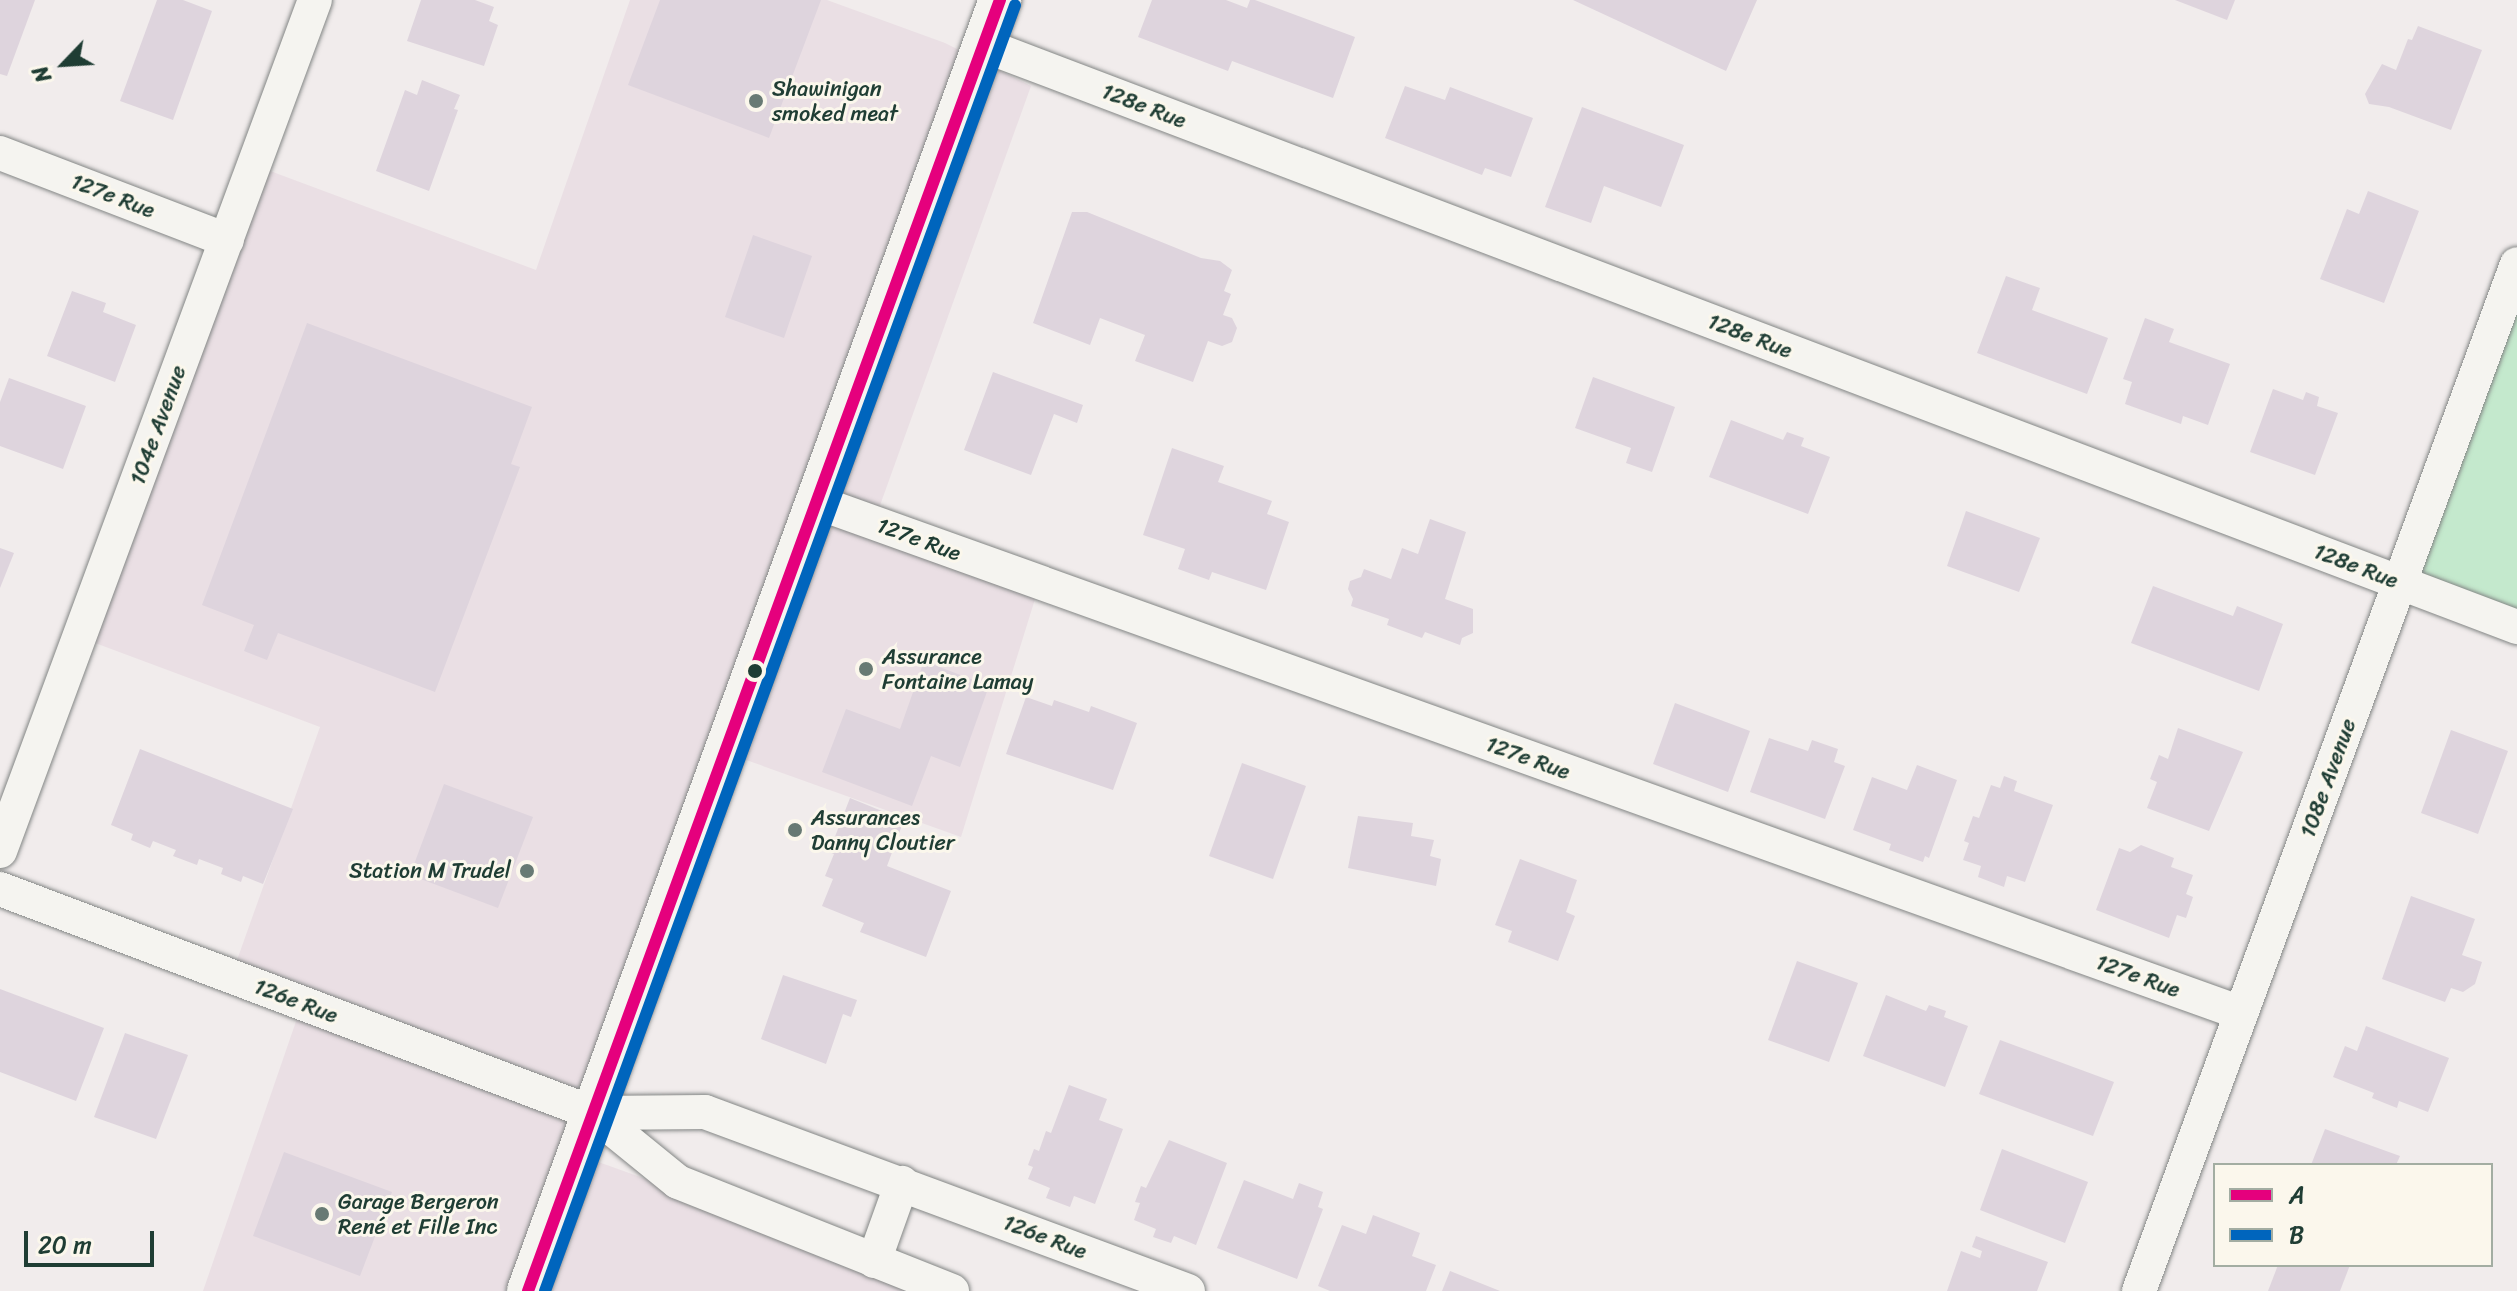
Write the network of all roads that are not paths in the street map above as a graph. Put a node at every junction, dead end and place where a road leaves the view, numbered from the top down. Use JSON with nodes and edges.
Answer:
{"nodes":[{"id":1,"x":315,"y":0,"type":"edge"},
{"id":2,"x":1000,"y":0,"type":"edge"},
{"id":3,"x":983,"y":45,"type":"junction"},
{"id":4,"x":0,"y":153,"type":"edge"},
{"id":5,"x":227,"y":240,"type":"junction"},
{"id":6,"x":2517,"y":264,"type":"edge"},
{"id":7,"x":816,"y":502,"type":"junction"},
{"id":8,"x":2400,"y":582,"type":"junction"},
{"id":9,"x":2517,"y":627,"type":"edge"},
{"id":10,"x":0,"y":851,"type":"edge"},
{"id":11,"x":0,"y":889,"type":"edge"},
{"id":12,"x":2241,"y":1013,"type":"junction"},
{"id":13,"x":593,"y":1113,"type":"junction"},
{"id":14,"x":902,"y":1183,"type":"junction"},
{"id":15,"x":874,"y":1261,"type":"junction"},
{"id":16,"x":528,"y":1291,"type":"edge"},
{"id":17,"x":952,"y":1291,"type":"edge"},
{"id":18,"x":1188,"y":1291,"type":"edge"},
{"id":19,"x":2139,"y":1291,"type":"edge"}],
"edges":[{"from":1,"to":5,"type":"street","name":"104e Avenue"},
{"from":2,"to":3,"type":"street"},
{"from":3,"to":7,"type":"street"},
{"from":3,"to":8,"type":"street","name":"128e Rue"},
{"from":4,"to":5,"type":"street","name":"127e Rue"},
{"from":5,"to":10,"type":"street","name":"104e Avenue"},
{"from":6,"to":8,"type":"street","name":"108e Avenue"},
{"from":7,"to":12,"type":"street","name":"127e Rue"},
{"from":7,"to":13,"type":"street"},
{"from":8,"to":9,"type":"street","name":"128e Rue"},
{"from":8,"to":12,"type":"street","name":"108e Avenue"},
{"from":11,"to":13,"type":"street","name":"126e Rue"},
{"from":12,"to":19,"type":"street","name":"108e Avenue"},
{"from":13,"to":14,"type":"street","name":"126e Rue"},
{"from":13,"to":15,"type":"street","name":"126e Rue"},
{"from":13,"to":16,"type":"street"},
{"from":14,"to":15,"type":"street"},
{"from":14,"to":18,"type":"street","name":"126e Rue"},
{"from":15,"to":17,"type":"street","name":"126e Rue"}]}
